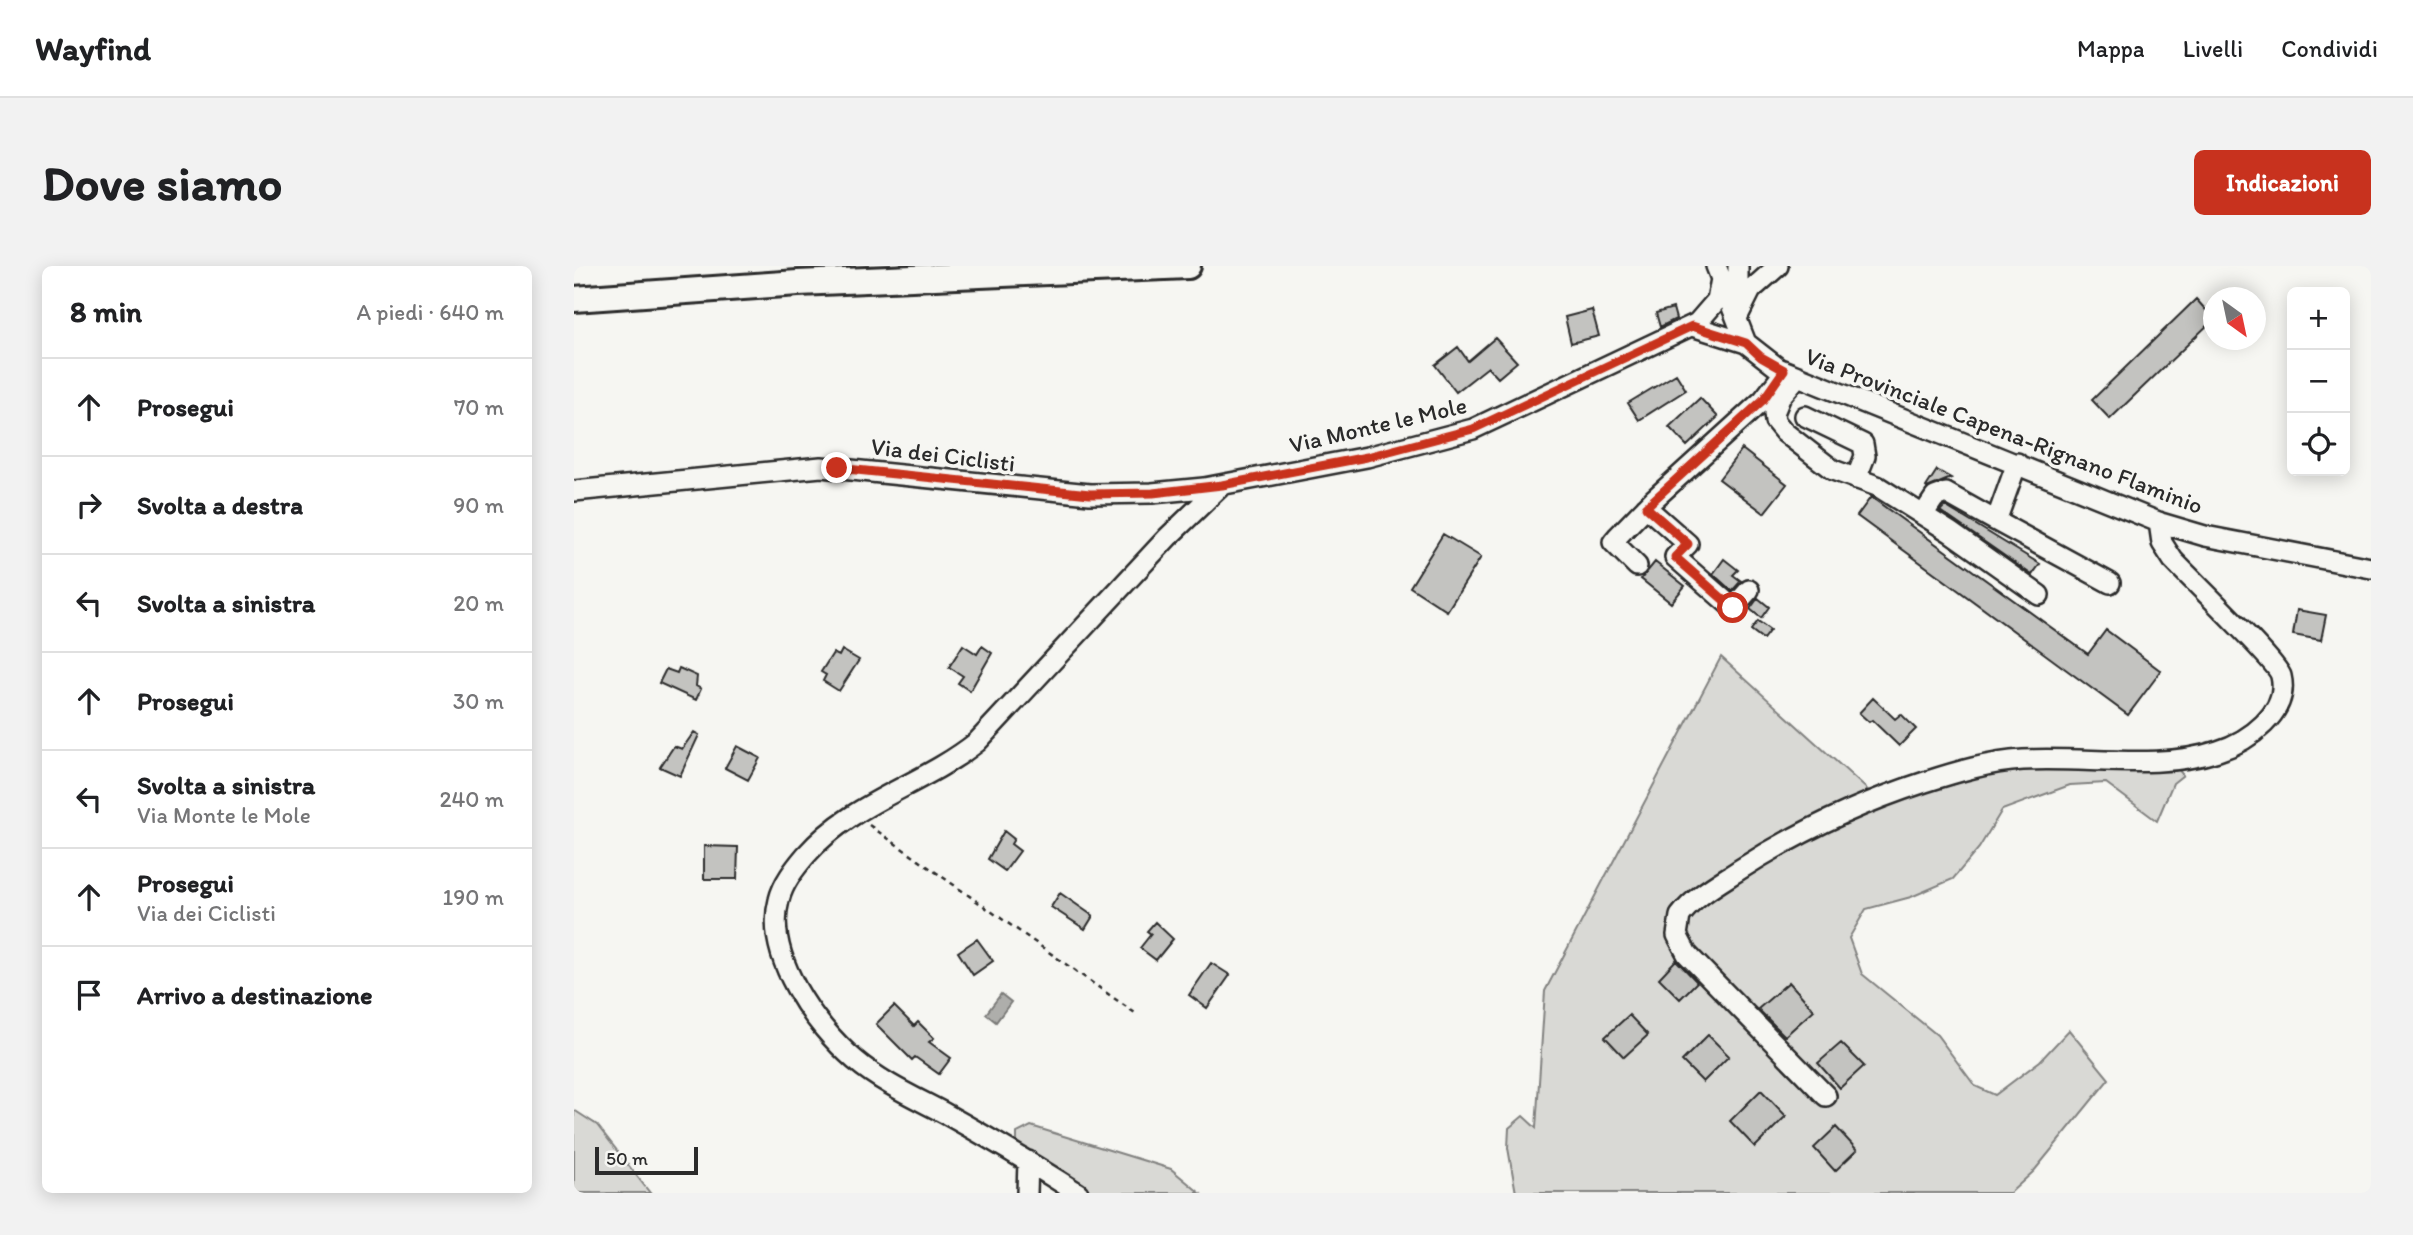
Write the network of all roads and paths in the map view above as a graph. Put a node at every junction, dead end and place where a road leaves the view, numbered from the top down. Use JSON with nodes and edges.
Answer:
{"nodes":[{"id":1,"x":785,"y":266,"type":"edge"},
{"id":2,"x":853,"y":266,"type":"edge"},
{"id":3,"x":1188,"y":266,"type":"edge"},
{"id":4,"x":1738,"y":266,"type":"edge"},
{"id":5,"x":1778,"y":266,"type":"edge"},
{"id":6,"x":936,"y":272,"type":"edge"},
{"id":7,"x":1718,"y":273,"type":"edge"},
{"id":8,"x":809,"y":275,"type":"edge"},
{"id":9,"x":1757,"y":275,"type":"edge"},
{"id":10,"x":875,"y":280,"type":"junction"},
{"id":11,"x":736,"y":288,"type":"junction"},
{"id":12,"x":574,"y":299,"type":"edge"},
{"id":13,"x":1738,"y":316,"type":"junction"},
{"id":14,"x":1692,"y":326,"type":"junction"},
{"id":15,"x":1746,"y":343,"type":"junction"},
{"id":16,"x":1791,"y":373,"type":"junction"},
{"id":17,"x":1805,"y":416,"type":"dead end"},
{"id":18,"x":2017,"y":463,"type":"junction"},
{"id":19,"x":1856,"y":479,"type":"junction"},
{"id":20,"x":1222,"y":485,"type":"junction"},
{"id":21,"x":574,"y":491,"type":"edge"},
{"id":22,"x":1646,"y":507,"type":"junction"},
{"id":23,"x":1923,"y":515,"type":"junction"},
{"id":24,"x":1996,"y":521,"type":"junction"},
{"id":25,"x":2160,"y":522,"type":"junction"},
{"id":26,"x":1637,"y":566,"type":"dead end"},
{"id":27,"x":2371,"y":568,"type":"edge"},
{"id":28,"x":2110,"y":583,"type":"dead end"},
{"id":29,"x":1749,"y":590,"type":"dead end"},
{"id":30,"x":2039,"y":595,"type":"dead end"},
{"id":31,"x":853,"y":814,"type":"junction"},
{"id":32,"x":1135,"y":1013,"type":"dead end"},
{"id":33,"x":1826,"y":1096,"type":"dead end"},
{"id":34,"x":1028,"y":1161,"type":"junction"},
{"id":35,"x":1027,"y":1193,"type":"edge"},
{"id":36,"x":1078,"y":1193,"type":"edge"}],
"edges":[{"from":1,"to":11,"type":"main road"},
{"from":2,"to":10,"type":"main road"},
{"from":3,"to":6,"type":"main road"},
{"from":4,"to":13,"type":"street"},
{"from":5,"to":9,"type":"street"},
{"from":6,"to":10,"type":"main road"},
{"from":7,"to":13,"type":"street"},
{"from":7,"to":14,"type":"street"},
{"from":8,"to":10,"type":"main road"},
{"from":8,"to":11,"type":"main road"},
{"from":9,"to":13,"type":"street"},
{"from":11,"to":12,"type":"main road"},
{"from":13,"to":15,"type":"street"},
{"from":14,"to":15,"type":"street","name":"Via Provinciale Capena-Rignano Flaminio"},
{"from":14,"to":20,"type":"street","name":"Via Monte le Mole"},
{"from":15,"to":16,"type":"street","name":"Via Provinciale Capena-Rignano Flaminio"},
{"from":16,"to":18,"type":"street","name":"Via Provinciale Capena-Rignano Flaminio"},
{"from":16,"to":19,"type":"street"},
{"from":16,"to":22,"type":"street","name":"Via Provinciale Capena-Rignano Flaminio"},
{"from":17,"to":19,"type":"street"},
{"from":18,"to":24,"type":"street"},
{"from":18,"to":25,"type":"street","name":"Via Provinciale Capena-Rignano Flaminio"},
{"from":19,"to":23,"type":"street"},
{"from":20,"to":21,"type":"street","name":"Via dei Ciclisti"},
{"from":20,"to":31,"type":"street"},
{"from":22,"to":26,"type":"street","name":"Via Provinciale Capena-Rignano Flaminio"},
{"from":22,"to":29,"type":"street"},
{"from":23,"to":24,"type":"street"},
{"from":23,"to":30,"type":"street"},
{"from":24,"to":28,"type":"street"},
{"from":25,"to":27,"type":"street","name":"Via Provinciale Capena-Rignano Flaminio"},
{"from":25,"to":33,"type":"street"},
{"from":31,"to":32,"type":"path"},
{"from":31,"to":34,"type":"street"},
{"from":34,"to":35,"type":"street"},
{"from":34,"to":36,"type":"street"}]}
